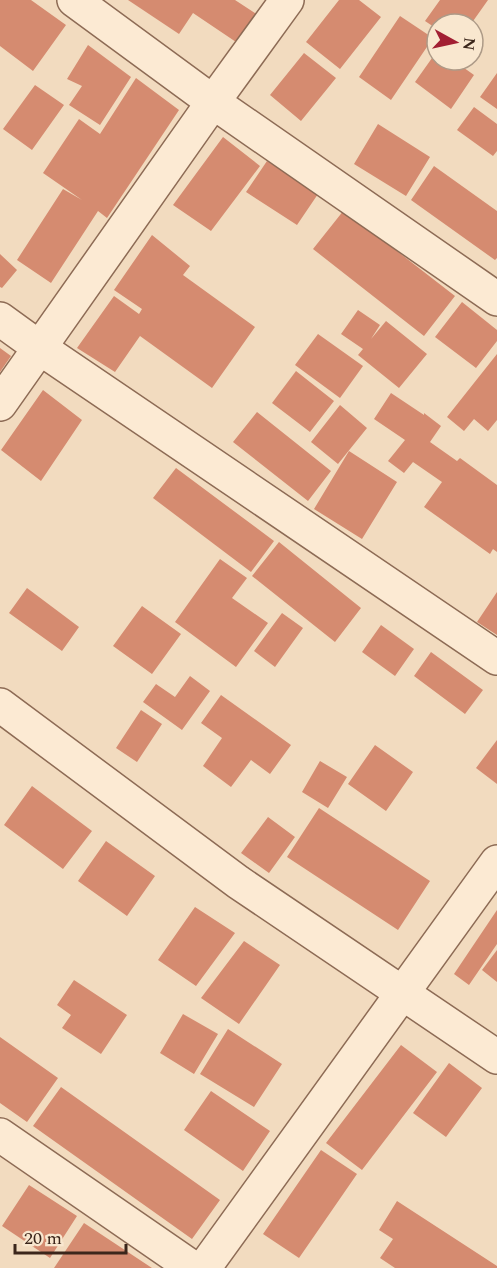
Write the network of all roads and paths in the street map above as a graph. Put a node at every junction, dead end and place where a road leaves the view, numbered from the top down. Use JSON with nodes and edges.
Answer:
{"nodes":[{"id":1,"x":74,"y":0,"type":"edge"},
{"id":2,"x":287,"y":0,"type":"edge"},
{"id":3,"x":213,"y":102,"type":"junction"},
{"id":4,"x":497,"y":299,"type":"edge"},
{"id":5,"x":0,"y":319,"type":"edge"},
{"id":6,"x":40,"y":348,"type":"junction"},
{"id":7,"x":0,"y":404,"type":"edge"},
{"id":8,"x":497,"y":657,"type":"edge"},
{"id":9,"x":0,"y":705,"type":"edge"},
{"id":10,"x":497,"y":861,"type":"edge"},
{"id":11,"x":402,"y":992,"type":"junction"},
{"id":12,"x":497,"y":1057,"type":"edge"},
{"id":13,"x":0,"y":1135,"type":"edge"},
{"id":14,"x":193,"y":1268,"type":"edge"},
{"id":15,"x":204,"y":1268,"type":"edge"}],
"edges":[{"from":1,"to":3,"type":"street"},
{"from":2,"to":3,"type":"street"},
{"from":3,"to":4,"type":"street"},
{"from":3,"to":6,"type":"street"},
{"from":5,"to":6,"type":"street"},
{"from":6,"to":7,"type":"street"},
{"from":6,"to":8,"type":"street"},
{"from":9,"to":11,"type":"street"},
{"from":10,"to":11,"type":"street"},
{"from":11,"to":12,"type":"street"},
{"from":11,"to":15,"type":"street"},
{"from":13,"to":14,"type":"street"}]}
